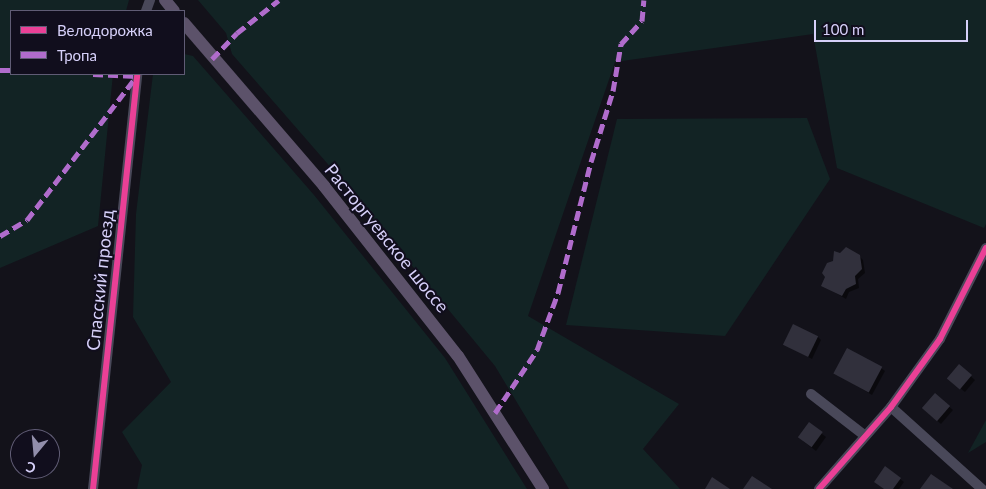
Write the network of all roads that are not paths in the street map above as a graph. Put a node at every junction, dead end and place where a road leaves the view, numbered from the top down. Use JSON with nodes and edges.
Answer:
{"nodes":[{"id":1,"x":165,"y":0,"type":"edge"},
{"id":2,"x":173,"y":10,"type":"edge"},
{"id":3,"x":185,"y":24,"type":"edge"},
{"id":4,"x":137,"y":75,"type":"edge"},
{"id":5,"x":986,"y":248,"type":"edge"},
{"id":6,"x":811,"y":394,"type":"dead end"},
{"id":7,"x":891,"y":407,"type":"junction"},
{"id":8,"x":864,"y":435,"type":"junction"},
{"id":9,"x":93,"y":489,"type":"edge"},
{"id":10,"x":543,"y":489,"type":"edge"},
{"id":11,"x":819,"y":489,"type":"edge"},
{"id":12,"x":982,"y":489,"type":"edge"}],
"edges":[{"from":1,"to":2,"type":"main road"},
{"from":3,"to":10,"type":"main road","name":"Расторгуевское шоссе"},
{"from":4,"to":9,"type":"street","name":"Спасский проезд"},
{"from":5,"to":7,"type":"street"},
{"from":6,"to":8,"type":"street"},
{"from":7,"to":8,"type":"street"},
{"from":7,"to":12,"type":"street"},
{"from":8,"to":11,"type":"street"}]}
